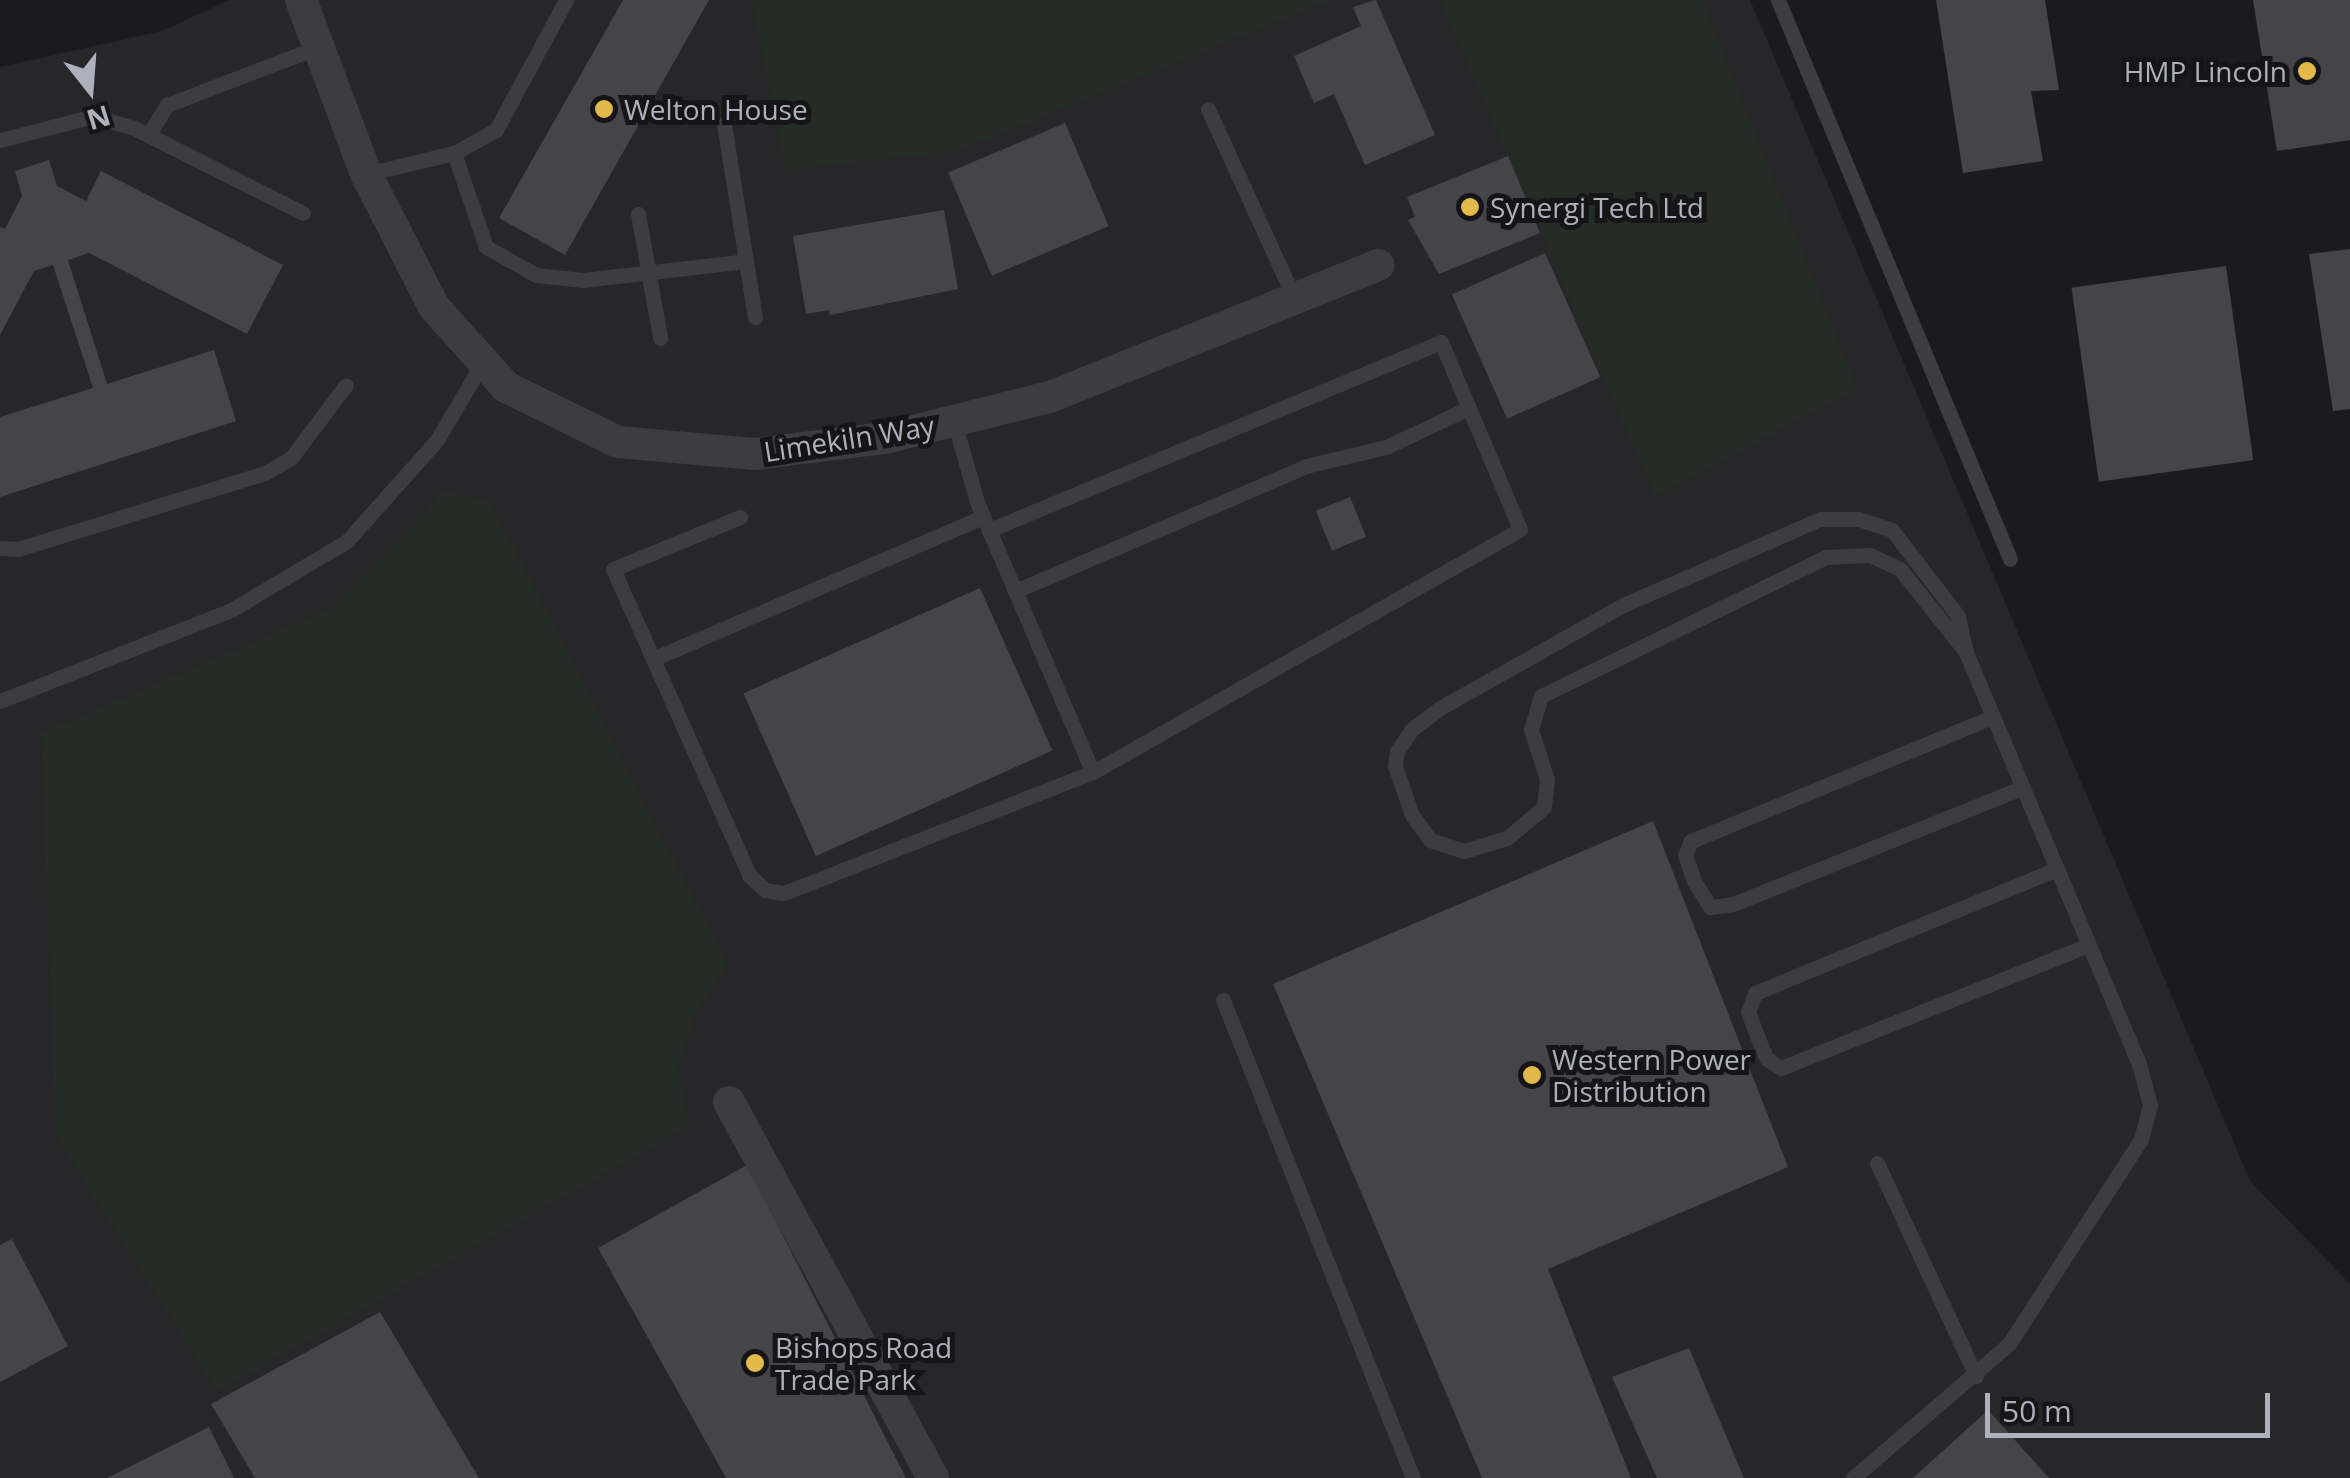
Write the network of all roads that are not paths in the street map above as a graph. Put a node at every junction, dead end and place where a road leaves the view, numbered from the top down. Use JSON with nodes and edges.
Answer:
{"nodes":[{"id":1,"x":302,"y":0,"type":"edge"},
{"id":2,"x":566,"y":0,"type":"edge"},
{"id":3,"x":1778,"y":0,"type":"edge"},
{"id":4,"x":318,"y":47,"type":"junction"},
{"id":5,"x":1208,"y":109,"type":"dead end"},
{"id":6,"x":724,"y":124,"type":"dead end"},
{"id":7,"x":148,"y":135,"type":"junction"},
{"id":8,"x":0,"y":140,"type":"edge"},
{"id":9,"x":454,"y":154,"type":"junction"},
{"id":10,"x":366,"y":174,"type":"junction"},
{"id":11,"x":304,"y":213,"type":"dead end"},
{"id":12,"x":638,"y":214,"type":"dead end"},
{"id":13,"x":746,"y":261,"type":"junction"},
{"id":14,"x":1379,"y":265,"type":"dead end"},
{"id":15,"x":648,"y":274,"type":"junction"},
{"id":16,"x":1296,"y":302,"type":"junction"},
{"id":17,"x":756,"y":318,"type":"dead end"},
{"id":18,"x":660,"y":338,"type":"dead end"},
{"id":19,"x":484,"y":362,"type":"junction"},
{"id":20,"x":346,"y":384,"type":"dead end"},
{"id":21,"x":1469,"y":408,"type":"junction"},
{"id":22,"x":954,"y":421,"type":"junction"},
{"id":23,"x":740,"y":518,"type":"dead end"},
{"id":24,"x":986,"y":524,"type":"junction"},
{"id":25,"x":0,"y":548,"type":"edge"},
{"id":26,"x":2010,"y":559,"type":"dead end"},
{"id":27,"x":1015,"y":591,"type":"junction"},
{"id":28,"x":1966,"y":652,"type":"junction"},
{"id":29,"x":653,"y":659,"type":"junction"},
{"id":30,"x":0,"y":701,"type":"edge"},
{"id":31,"x":1992,"y":717,"type":"junction"},
{"id":32,"x":1093,"y":772,"type":"junction"},
{"id":33,"x":2022,"y":788,"type":"junction"},
{"id":34,"x":2056,"y":869,"type":"junction"},
{"id":35,"x":2088,"y":944,"type":"junction"},
{"id":36,"x":1223,"y":1000,"type":"dead end"},
{"id":37,"x":729,"y":1102,"type":"dead end"},
{"id":38,"x":1876,"y":1164,"type":"dead end"},
{"id":39,"x":1976,"y":1376,"type":"junction"},
{"id":40,"x":933,"y":1478,"type":"edge"},
{"id":41,"x":1413,"y":1478,"type":"edge"},
{"id":42,"x":1853,"y":1478,"type":"edge"}],
"edges":[{"from":1,"to":4,"type":"street","name":"Limekiln Way"},
{"from":2,"to":9,"type":"lane"},
{"from":3,"to":26,"type":"lane"},
{"from":4,"to":7,"type":"lane"},
{"from":4,"to":10,"type":"street","name":"Limekiln Way"},
{"from":5,"to":16,"type":"lane"},
{"from":6,"to":13,"type":"lane"},
{"from":7,"to":8,"type":"lane"},
{"from":7,"to":11,"type":"lane"},
{"from":9,"to":10,"type":"lane"},
{"from":9,"to":15,"type":"lane"},
{"from":10,"to":19,"type":"street","name":"Limekiln Way"},
{"from":12,"to":15,"type":"lane"},
{"from":13,"to":15,"type":"lane"},
{"from":13,"to":17,"type":"lane"},
{"from":14,"to":16,"type":"street","name":"Limekiln Way"},
{"from":15,"to":18,"type":"lane"},
{"from":16,"to":22,"type":"street","name":"Limekiln Way"},
{"from":19,"to":22,"type":"street","name":"Limekiln Way"},
{"from":19,"to":30,"type":"lane"},
{"from":20,"to":25,"type":"lane"},
{"from":21,"to":24,"type":"lane"},
{"from":21,"to":27,"type":"lane"},
{"from":21,"to":32,"type":"lane"},
{"from":22,"to":24,"type":"lane"},
{"from":23,"to":29,"type":"lane"},
{"from":24,"to":27,"type":"lane"},
{"from":24,"to":29,"type":"lane"},
{"from":27,"to":32,"type":"lane"},
{"from":28,"to":28,"type":"lane"},
{"from":28,"to":31,"type":"lane"},
{"from":29,"to":32,"type":"lane"},
{"from":31,"to":33,"type":"lane"},
{"from":31,"to":33,"type":"lane"},
{"from":33,"to":34,"type":"lane"},
{"from":34,"to":35,"type":"lane"},
{"from":34,"to":35,"type":"lane"},
{"from":35,"to":39,"type":"lane"},
{"from":36,"to":41,"type":"lane"},
{"from":37,"to":40,"type":"street"},
{"from":38,"to":39,"type":"lane"},
{"from":39,"to":42,"type":"lane"}]}
